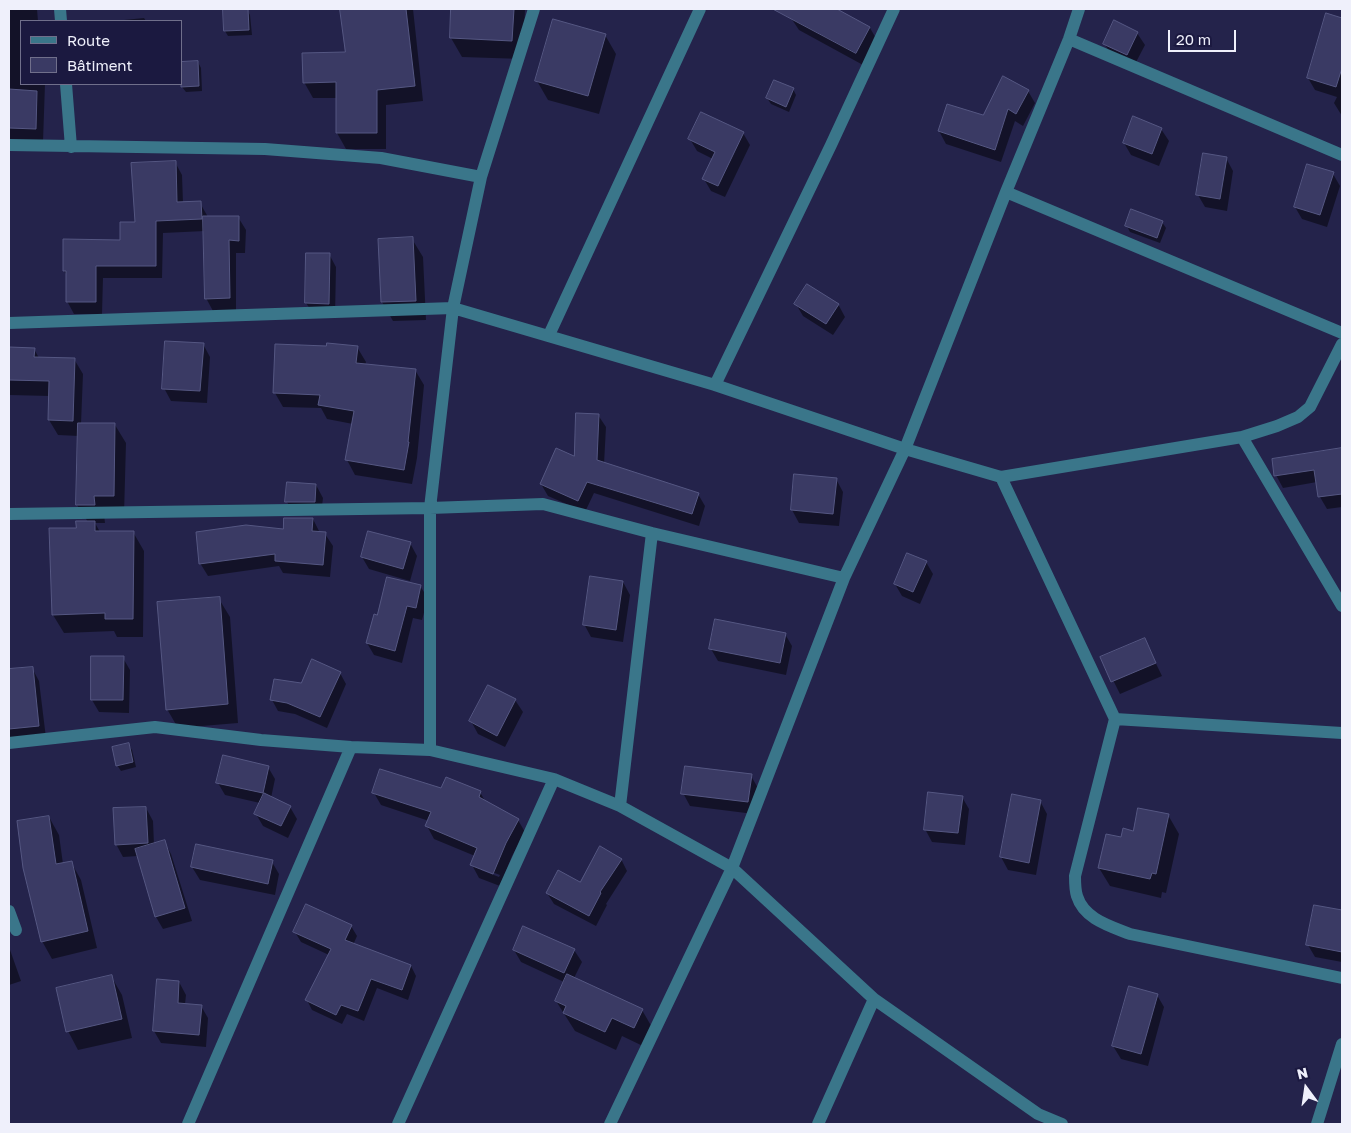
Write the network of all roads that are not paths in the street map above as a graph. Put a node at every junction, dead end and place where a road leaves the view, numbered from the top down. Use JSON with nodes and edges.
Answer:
{"nodes":[{"id":1,"x":534,"y":9,"type":"edge"},
{"id":2,"x":700,"y":9,"type":"edge"},
{"id":3,"x":894,"y":9,"type":"edge"},
{"id":4,"x":1079,"y":9,"type":"edge"},
{"id":5,"x":1069,"y":39,"type":"junction"},
{"id":6,"x":66,"y":85,"type":"edge"},
{"id":7,"x":9,"y":145,"type":"edge"},
{"id":8,"x":71,"y":147,"type":"junction"},
{"id":9,"x":1342,"y":154,"type":"edge"},
{"id":10,"x":481,"y":177,"type":"junction"},
{"id":11,"x":1006,"y":192,"type":"junction"},
{"id":12,"x":453,"y":308,"type":"junction"},
{"id":13,"x":9,"y":323,"type":"edge"},
{"id":14,"x":1342,"y":333,"type":"edge"},
{"id":15,"x":549,"y":335,"type":"junction"},
{"id":16,"x":1342,"y":344,"type":"edge"},
{"id":17,"x":715,"y":385,"type":"junction"},
{"id":18,"x":1242,"y":437,"type":"junction"},
{"id":19,"x":905,"y":449,"type":"junction"},
{"id":20,"x":1001,"y":477,"type":"junction"},
{"id":21,"x":430,"y":508,"type":"junction"},
{"id":22,"x":9,"y":514,"type":"edge"},
{"id":23,"x":652,"y":533,"type":"junction"},
{"id":24,"x":844,"y":578,"type":"junction"},
{"id":25,"x":1342,"y":606,"type":"edge"},
{"id":26,"x":1115,"y":719,"type":"junction"},
{"id":27,"x":1342,"y":733,"type":"edge"},
{"id":28,"x":9,"y":743,"type":"edge"},
{"id":29,"x":351,"y":747,"type":"junction"},
{"id":30,"x":430,"y":750,"type":"junction"},
{"id":31,"x":554,"y":779,"type":"junction"},
{"id":32,"x":620,"y":806,"type":"junction"},
{"id":33,"x":732,"y":868,"type":"junction"},
{"id":34,"x":9,"y":912,"type":"edge"},
{"id":35,"x":16,"y":930,"type":"dead end"},
{"id":36,"x":1342,"y":978,"type":"edge"},
{"id":37,"x":874,"y":999,"type":"junction"},
{"id":38,"x":1342,"y":1044,"type":"edge"},
{"id":39,"x":1035,"y":1119,"type":"edge"},
{"id":40,"x":188,"y":1124,"type":"edge"},
{"id":41,"x":398,"y":1124,"type":"edge"},
{"id":42,"x":610,"y":1124,"type":"edge"},
{"id":43,"x":818,"y":1124,"type":"edge"},
{"id":44,"x":1062,"y":1124,"type":"edge"},
{"id":45,"x":1317,"y":1124,"type":"edge"}],
"edges":[{"from":1,"to":10,"type":"street"},
{"from":2,"to":15,"type":"street"},
{"from":3,"to":17,"type":"street"},
{"from":4,"to":5,"type":"street"},
{"from":5,"to":9,"type":"street"},
{"from":5,"to":11,"type":"street"},
{"from":6,"to":8,"type":"street"},
{"from":7,"to":8,"type":"street"},
{"from":8,"to":10,"type":"street"},
{"from":10,"to":12,"type":"street"},
{"from":11,"to":14,"type":"street"},
{"from":11,"to":19,"type":"street"},
{"from":12,"to":13,"type":"street"},
{"from":12,"to":15,"type":"street"},
{"from":12,"to":21,"type":"street"},
{"from":15,"to":17,"type":"street"},
{"from":16,"to":18,"type":"street"},
{"from":17,"to":19,"type":"street"},
{"from":18,"to":20,"type":"street"},
{"from":18,"to":25,"type":"street"},
{"from":19,"to":20,"type":"street"},
{"from":19,"to":24,"type":"street"},
{"from":20,"to":26,"type":"street"},
{"from":21,"to":22,"type":"street"},
{"from":21,"to":23,"type":"street"},
{"from":21,"to":30,"type":"street"},
{"from":23,"to":24,"type":"street"},
{"from":23,"to":32,"type":"street"},
{"from":24,"to":33,"type":"street"},
{"from":26,"to":27,"type":"street"},
{"from":26,"to":36,"type":"street"},
{"from":28,"to":29,"type":"street"},
{"from":29,"to":30,"type":"street"},
{"from":29,"to":40,"type":"street"},
{"from":30,"to":31,"type":"street"},
{"from":31,"to":32,"type":"street"},
{"from":31,"to":41,"type":"street"},
{"from":32,"to":33,"type":"street"},
{"from":33,"to":37,"type":"street"},
{"from":33,"to":42,"type":"street"},
{"from":34,"to":35,"type":"street"},
{"from":37,"to":39,"type":"street"},
{"from":37,"to":43,"type":"street"},
{"from":38,"to":45,"type":"street"},
{"from":39,"to":44,"type":"street"}]}
